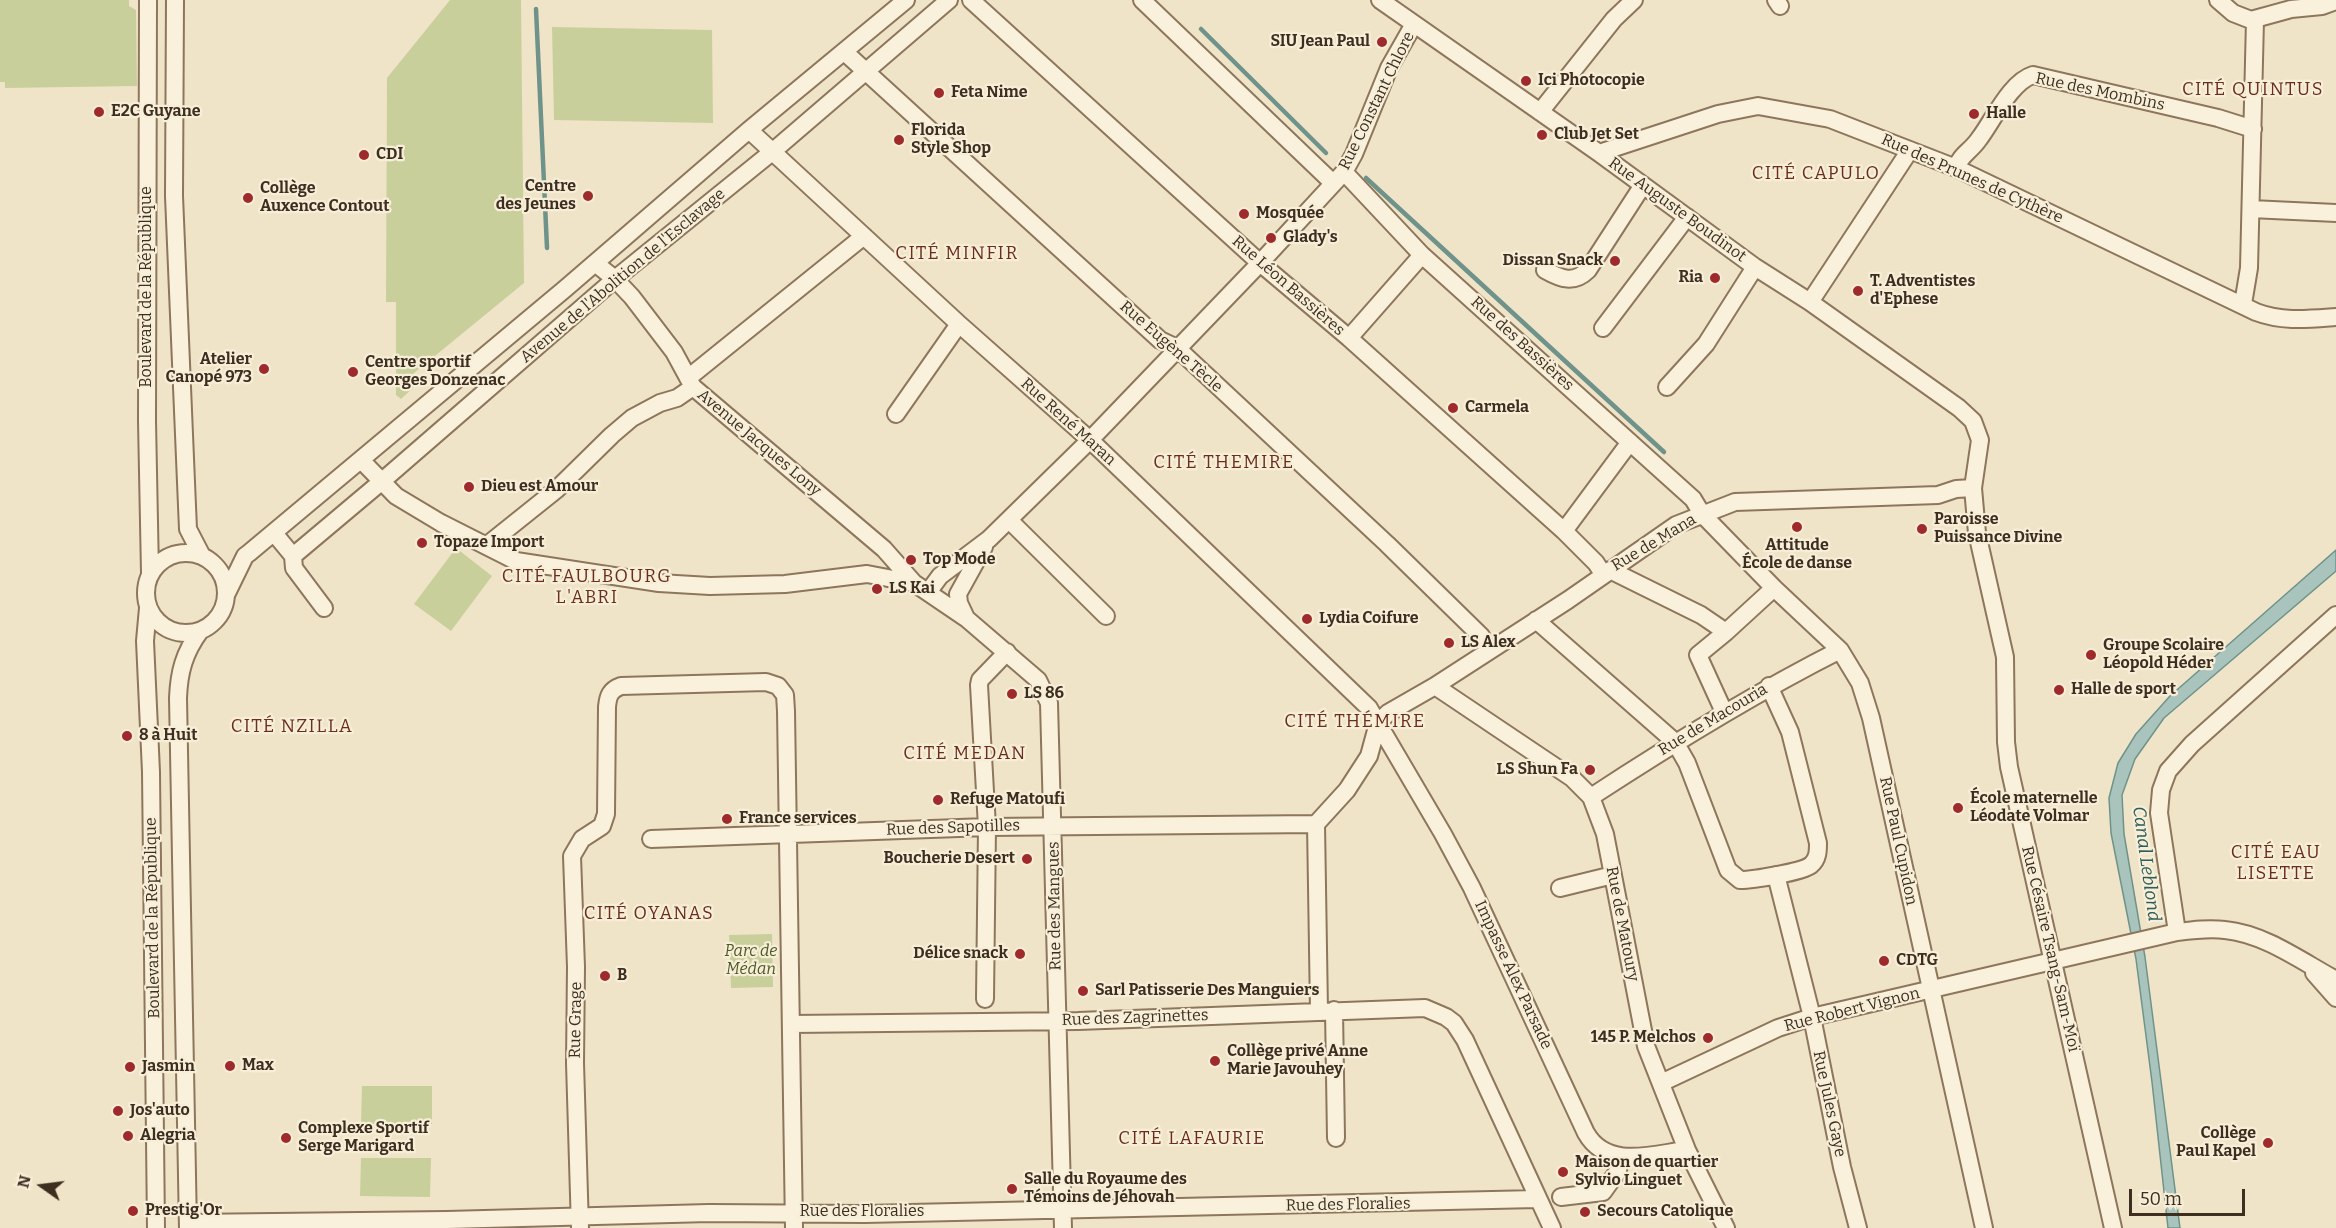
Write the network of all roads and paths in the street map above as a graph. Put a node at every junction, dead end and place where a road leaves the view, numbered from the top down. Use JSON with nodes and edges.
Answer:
{"nodes":[{"id":1,"x":148,"y":0,"type":"edge"},
{"id":2,"x":176,"y":0,"type":"edge"},
{"id":3,"x":906,"y":0,"type":"edge"},
{"id":4,"x":949,"y":0,"type":"edge"},
{"id":5,"x":971,"y":0,"type":"edge"},
{"id":6,"x":1142,"y":0,"type":"edge"},
{"id":7,"x":1634,"y":0,"type":"edge"},
{"id":8,"x":2218,"y":0,"type":"edge"},
{"id":9,"x":1383,"y":1,"type":"edge"},
{"id":10,"x":2336,"y":1,"type":"edge"},
{"id":11,"x":2255,"y":20,"type":"junction"},
{"id":12,"x":1414,"y":24,"type":"junction"},
{"id":13,"x":846,"y":50,"type":"junction"},
{"id":14,"x":868,"y":71,"type":"junction"},
{"id":15,"x":1540,"y":112,"type":"junction"},
{"id":16,"x":2253,"y":129,"type":"junction"},
{"id":17,"x":749,"y":130,"type":"junction"},
{"id":18,"x":1910,"y":150,"type":"junction"},
{"id":19,"x":772,"y":152,"type":"junction"},
{"id":20,"x":1599,"y":153,"type":"junction"},
{"id":21,"x":1956,"y":168,"type":"junction"},
{"id":22,"x":1339,"y":178,"type":"junction"},
{"id":23,"x":1643,"y":185,"type":"junction"},
{"id":24,"x":2251,"y":209,"type":"junction"},
{"id":25,"x":2336,"y":213,"type":"edge"},
{"id":26,"x":1687,"y":218,"type":"junction"},
{"id":27,"x":864,"y":236,"type":"junction"},
{"id":28,"x":1422,"y":255,"type":"junction"},
{"id":29,"x":1260,"y":263,"type":"junction"},
{"id":30,"x":595,"y":264,"type":"junction"},
{"id":31,"x":1755,"y":267,"type":"junction"},
{"id":32,"x":1545,"y":270,"type":"dead end"},
{"id":33,"x":615,"y":279,"type":"junction"},
{"id":34,"x":1810,"y":302,"type":"junction"},
{"id":35,"x":2243,"y":304,"type":"junction"},
{"id":36,"x":2336,"y":317,"type":"edge"},
{"id":37,"x":959,"y":324,"type":"junction"},
{"id":38,"x":1603,"y":328,"type":"dead end"},
{"id":39,"x":1349,"y":338,"type":"junction"},
{"id":40,"x":1177,"y":348,"type":"junction"},
{"id":41,"x":691,"y":383,"type":"junction"},
{"id":42,"x":1667,"y":387,"type":"dead end"},
{"id":43,"x":896,"y":414,"type":"dead end"},
{"id":44,"x":1972,"y":421,"type":"joint"},
{"id":45,"x":1090,"y":440,"type":"junction"},
{"id":46,"x":1630,"y":442,"type":"junction"},
{"id":47,"x":361,"y":460,"type":"junction"},
{"id":48,"x":381,"y":482,"type":"junction"},
{"id":49,"x":1973,"y":488,"type":"junction"},
{"id":50,"x":1702,"y":514,"type":"junction"},
{"id":51,"x":1009,"y":520,"type":"junction"},
{"id":52,"x":1564,"y":531,"type":"junction"},
{"id":53,"x":274,"y":533,"type":"junction"},
{"id":54,"x":989,"y":539,"type":"junction"},
{"id":55,"x":486,"y":546,"type":"junction"},
{"id":56,"x":884,"y":549,"type":"junction"},
{"id":57,"x":245,"y":556,"type":"junction"},
{"id":58,"x":293,"y":556,"type":"junction"},
{"id":59,"x":205,"y":558,"type":"junction"},
{"id":60,"x":1607,"y":572,"type":"junction"},
{"id":61,"x":150,"y":573,"type":"junction"},
{"id":62,"x":867,"y":574,"type":"junction"},
{"id":63,"x":922,"y":587,"type":"junction"},
{"id":64,"x":1774,"y":588,"type":"junction"},
{"id":65,"x":226,"y":595,"type":"junction"},
{"id":66,"x":148,"y":608,"type":"junction"},
{"id":67,"x":324,"y":608,"type":"dead end"},
{"id":68,"x":2336,"y":615,"type":"edge"},
{"id":69,"x":1106,"y":616,"type":"dead end"},
{"id":70,"x":967,"y":620,"type":"junction"},
{"id":71,"x":1536,"y":620,"type":"junction"},
{"id":72,"x":200,"y":631,"type":"junction"},
{"id":73,"x":1726,"y":632,"type":"junction"},
{"id":74,"x":1489,"y":650,"type":"junction"},
{"id":75,"x":1840,"y":650,"type":"junction"},
{"id":76,"x":1007,"y":652,"type":"junction"},
{"id":77,"x":1435,"y":686,"type":"junction"},
{"id":78,"x":1769,"y":686,"type":"junction"},
{"id":79,"x":1724,"y":712,"type":"junction"},
{"id":80,"x":1378,"y":723,"type":"junction"},
{"id":81,"x":1675,"y":742,"type":"junction"},
{"id":82,"x":1591,"y":797,"type":"junction"},
{"id":83,"x":1316,"y":824,"type":"junction"},
{"id":84,"x":987,"y":826,"type":"junction"},
{"id":85,"x":1053,"y":826,"type":"junction"},
{"id":86,"x":787,"y":833,"type":"junction"},
{"id":87,"x":651,"y":839,"type":"dead end"},
{"id":88,"x":1613,"y":875,"type":"junction"},
{"id":89,"x":1776,"y":875,"type":"junction"},
{"id":90,"x":1560,"y":888,"type":"dead end"},
{"id":91,"x":2178,"y":932,"type":"junction"},
{"id":92,"x":2053,"y":962,"type":"junction"},
{"id":93,"x":2306,"y":963,"type":"junction"},
{"id":94,"x":2336,"y":980,"type":"edge"},
{"id":95,"x":1932,"y":991,"type":"junction"},
{"id":96,"x":2336,"y":998,"type":"edge"},
{"id":97,"x":985,"y":999,"type":"dead end"},
{"id":98,"x":1326,"y":1010,"type":"junction"},
{"id":99,"x":1812,"y":1017,"type":"junction"},
{"id":100,"x":1057,"y":1021,"type":"junction"},
{"id":101,"x":792,"y":1024,"type":"junction"},
{"id":102,"x":1661,"y":1083,"type":"junction"},
{"id":103,"x":1336,"y":1138,"type":"dead end"},
{"id":104,"x":1687,"y":1150,"type":"junction"},
{"id":105,"x":1619,"y":1157,"type":"junction"},
{"id":106,"x":1561,"y":1197,"type":"dead end"},
{"id":107,"x":1537,"y":1199,"type":"junction"},
{"id":108,"x":1062,"y":1208,"type":"junction"},
{"id":109,"x":793,"y":1220,"type":"edge"},
{"id":110,"x":865,"y":1221,"type":"edge"},
{"id":111,"x":579,"y":1222,"type":"edge"},
{"id":112,"x":188,"y":1226,"type":"edge"},
{"id":113,"x":156,"y":1228,"type":"edge"},
{"id":114,"x":1063,"y":1228,"type":"edge"},
{"id":115,"x":1552,"y":1228,"type":"edge"},
{"id":116,"x":1726,"y":1228,"type":"edge"},
{"id":117,"x":1858,"y":1228,"type":"edge"},
{"id":118,"x":1984,"y":1228,"type":"edge"},
{"id":119,"x":2113,"y":1228,"type":"edge"}],
"edges":[{"from":1,"to":61,"type":"street","name":"Boulevard de la République"},
{"from":2,"to":59,"type":"street","name":"Boulevard de la République"},
{"from":3,"to":13,"type":"street","name":"Avenue de l'Abolition de l'Esclavage"},
{"from":4,"to":14,"type":"street","name":"Avenue de l'Abolition de l'Esclavage"},
{"from":5,"to":29,"type":"street","name":"Rue Léon Bassières"},
{"from":6,"to":22,"type":"street","name":"Rue des Bassières"},
{"from":7,"to":15,"type":"street"},
{"from":8,"to":11,"type":"street"},
{"from":9,"to":12,"type":"street","name":"Rue Auguste Boudinot"},
{"from":10,"to":11,"type":"street"},
{"from":11,"to":16,"type":"street"},
{"from":12,"to":15,"type":"street","name":"Rue Auguste Boudinot"},
{"from":12,"to":22,"type":"street","name":"Rue Constant Chlore"},
{"from":13,"to":14,"type":"street","name":"Rue Eugène Tècle"},
{"from":13,"to":17,"type":"street","name":"Avenue de l'Abolition de l'Esclavage"},
{"from":14,"to":19,"type":"street","name":"Avenue de l'Abolition de l'Esclavage"},
{"from":14,"to":40,"type":"street","name":"Rue Eugène Tècle"},
{"from":15,"to":20,"type":"street","name":"Rue Auguste Boudinot"},
{"from":16,"to":21,"type":"street","name":"Rue des Mombins"},
{"from":16,"to":24,"type":"street"},
{"from":17,"to":19,"type":"street","name":"Rue René Maran"},
{"from":17,"to":30,"type":"street","name":"Avenue de l'Abolition de l'Esclavage"},
{"from":18,"to":20,"type":"street","name":"Rue des Prunes de Cythère"},
{"from":18,"to":21,"type":"street","name":"Rue des Prunes de Cythère"},
{"from":18,"to":34,"type":"street"},
{"from":19,"to":27,"type":"street","name":"Rue René Maran"},
{"from":19,"to":33,"type":"street","name":"Avenue de l'Abolition de l'Esclavage"},
{"from":20,"to":23,"type":"street","name":"Rue Auguste Boudinot"},
{"from":21,"to":35,"type":"street","name":"Rue des Prunes de Cythère"},
{"from":22,"to":28,"type":"street","name":"Rue des Bassières"},
{"from":22,"to":29,"type":"street","name":"Rue Constant Chlore"},
{"from":23,"to":26,"type":"street","name":"Rue Auguste Boudinot"},
{"from":23,"to":32,"type":"street"},
{"from":24,"to":25,"type":"street"},
{"from":24,"to":35,"type":"street"},
{"from":26,"to":31,"type":"street","name":"Rue Auguste Boudinot"},
{"from":26,"to":38,"type":"street"},
{"from":27,"to":37,"type":"street","name":"Rue René Maran"},
{"from":27,"to":41,"type":"street"},
{"from":28,"to":39,"type":"street"},
{"from":28,"to":46,"type":"street","name":"Rue des Bassières"},
{"from":29,"to":39,"type":"street","name":"Rue Léon Bassières"},
{"from":29,"to":40,"type":"street","name":"Rue Constant Chlore"},
{"from":30,"to":33,"type":"street","name":"Avenue Jacques Lony"},
{"from":30,"to":47,"type":"street","name":"Avenue de l'Abolition de l'Esclavage"},
{"from":31,"to":34,"type":"street","name":"Rue Auguste Boudinot"},
{"from":31,"to":42,"type":"street"},
{"from":33,"to":41,"type":"street","name":"Avenue Jacques Lony"},
{"from":33,"to":48,"type":"street","name":"Avenue de l'Abolition de l'Esclavage"},
{"from":34,"to":44,"type":"street","name":"Rue Auguste Boudinot"},
{"from":35,"to":36,"type":"street","name":"Rue des Prunes de Cythère"},
{"from":37,"to":43,"type":"street"},
{"from":37,"to":45,"type":"street","name":"Rue René Maran"},
{"from":39,"to":52,"type":"street","name":"Rue Léon Bassières"},
{"from":40,"to":45,"type":"street","name":"Rue Constant Chlore"},
{"from":40,"to":74,"type":"street","name":"Rue Eugène Tècle"},
{"from":41,"to":55,"type":"street"},
{"from":41,"to":56,"type":"street","name":"Avenue Jacques Lony"},
{"from":44,"to":49,"type":"street","name":"Rue Césaire Tsang-Sam-Moï"},
{"from":45,"to":51,"type":"street","name":"Rue Constant Chlore"},
{"from":45,"to":80,"type":"street","name":"Rue René Maran"},
{"from":46,"to":50,"type":"street","name":"Rue des Bassières"},
{"from":46,"to":52,"type":"street"},
{"from":47,"to":48,"type":"street"},
{"from":47,"to":53,"type":"street","name":"Avenue de l'Abolition de l'Esclavage"},
{"from":48,"to":55,"type":"street"},
{"from":48,"to":58,"type":"street","name":"Avenue de l'Abolition de l'Esclavage"},
{"from":49,"to":50,"type":"street","name":"Rue de Mana"},
{"from":49,"to":92,"type":"street","name":"Rue Césaire Tsang-Sam-Moï"},
{"from":50,"to":60,"type":"street","name":"Rue de Mana"},
{"from":50,"to":64,"type":"street","name":"Rue Paul Cupidon"},
{"from":51,"to":54,"type":"street","name":"Rue Constant Chlore"},
{"from":51,"to":69,"type":"street"},
{"from":52,"to":60,"type":"street","name":"Rue Léon Bassières"},
{"from":53,"to":57,"type":"street","name":"Avenue de l'Abolition de l'Esclavage"},
{"from":53,"to":58,"type":"street"},
{"from":54,"to":63,"type":"street","name":"Rue Constant Chlore"},
{"from":54,"to":70,"type":"street","name":"Rue Constant Chlore"},
{"from":55,"to":62,"type":"street"},
{"from":56,"to":62,"type":"street"},
{"from":56,"to":63,"type":"street","name":"Avenue Jacques Lony"},
{"from":57,"to":59,"type":"street"},
{"from":57,"to":65,"type":"street","name":"Avenue de l'Abolition de l'Esclavage"},
{"from":58,"to":67,"type":"street"},
{"from":59,"to":61,"type":"street"},
{"from":59,"to":65,"type":"street"},
{"from":60,"to":71,"type":"street","name":"Rue de Mana"},
{"from":60,"to":73,"type":"street"},
{"from":61,"to":66,"type":"street"},
{"from":62,"to":63,"type":"street"},
{"from":63,"to":70,"type":"street","name":"Avenue Jacques Lony"},
{"from":64,"to":73,"type":"street"},
{"from":64,"to":75,"type":"street","name":"Rue Paul Cupidon"},
{"from":65,"to":72,"type":"street"},
{"from":66,"to":72,"type":"street"},
{"from":66,"to":113,"type":"street","name":"Boulevard de la République"},
{"from":68,"to":91,"type":"street"},
{"from":70,"to":76,"type":"street","name":"Rue des Mangues"},
{"from":71,"to":74,"type":"street","name":"Rue de Mana"},
{"from":71,"to":81,"type":"street"},
{"from":72,"to":112,"type":"street","name":"Boulevard de la République"},
{"from":73,"to":79,"type":"street"},
{"from":74,"to":77,"type":"street","name":"Rue de Mana"},
{"from":75,"to":78,"type":"street","name":"Rue de Macouria"},
{"from":75,"to":95,"type":"street","name":"Rue Paul Cupidon"},
{"from":76,"to":84,"type":"street"},
{"from":76,"to":85,"type":"street","name":"Rue des Mangues"},
{"from":77,"to":80,"type":"street","name":"Rue de Mana"},
{"from":77,"to":82,"type":"street","name":"Rue de Matoury"},
{"from":78,"to":79,"type":"street","name":"Rue de Macouria"},
{"from":78,"to":89,"type":"street"},
{"from":79,"to":81,"type":"street","name":"Rue de Macouria"},
{"from":80,"to":83,"type":"street"},
{"from":80,"to":105,"type":"street","name":"Impasse Alex Parsade"},
{"from":81,"to":82,"type":"street","name":"Rue de Macouria"},
{"from":81,"to":89,"type":"street"},
{"from":82,"to":88,"type":"street","name":"Rue de Matoury"},
{"from":83,"to":85,"type":"street","name":"Rue des Sapotilles"},
{"from":83,"to":98,"type":"street"},
{"from":84,"to":85,"type":"street","name":"Rue des Sapotilles"},
{"from":84,"to":86,"type":"street","name":"Rue des Sapotilles"},
{"from":84,"to":97,"type":"street"},
{"from":85,"to":100,"type":"street","name":"Rue des Mangues"},
{"from":86,"to":87,"type":"street","name":"Rue des Sapotilles"},
{"from":86,"to":101,"type":"street"},
{"from":86,"to":111,"type":"street","name":"Rue Grage"},
{"from":88,"to":90,"type":"street"},
{"from":88,"to":102,"type":"street","name":"Rue de Matoury"},
{"from":89,"to":99,"type":"street","name":"Rue Jules Gaye"},
{"from":91,"to":92,"type":"street","name":"Rue Robert Vignon"},
{"from":91,"to":93,"type":"street","name":"Rue Robert Vignon"},
{"from":92,"to":95,"type":"street","name":"Rue Robert Vignon"},
{"from":92,"to":119,"type":"street","name":"Rue Césaire Tsang-Sam-Moï"},
{"from":93,"to":94,"type":"street","name":"Rue Robert Vignon"},
{"from":93,"to":96,"type":"street"},
{"from":95,"to":99,"type":"street","name":"Rue Robert Vignon"},
{"from":95,"to":118,"type":"street","name":"Rue Paul Cupidon"},
{"from":98,"to":100,"type":"street","name":"Rue des Zagrinettes"},
{"from":98,"to":103,"type":"street"},
{"from":98,"to":107,"type":"street","name":"Rue des Zagrinettes"},
{"from":99,"to":102,"type":"street","name":"Rue Robert Vignon"},
{"from":99,"to":117,"type":"street","name":"Rue Jules Gaye"},
{"from":100,"to":101,"type":"street","name":"Rue des Zagrinettes"},
{"from":100,"to":108,"type":"street","name":"Rue des Mangues"},
{"from":101,"to":109,"type":"street"},
{"from":102,"to":104,"type":"street","name":"Rue de Matoury"},
{"from":104,"to":105,"type":"street"},
{"from":104,"to":116,"type":"street","name":"Rue de Matoury"},
{"from":105,"to":106,"type":"street"},
{"from":107,"to":108,"type":"street","name":"Rue des Floralies"},
{"from":107,"to":115,"type":"street","name":"Rue des Zagrinettes"},
{"from":108,"to":110,"type":"street","name":"Rue des Floralies"},
{"from":108,"to":114,"type":"street","name":"Rue des Mangues"},
{"from":109,"to":110,"type":"street","name":"Rue des Floralies"},
{"from":109,"to":111,"type":"street","name":"Rue des Floralies"},
{"from":111,"to":112,"type":"street","name":"Rue des Floralies"}]}
